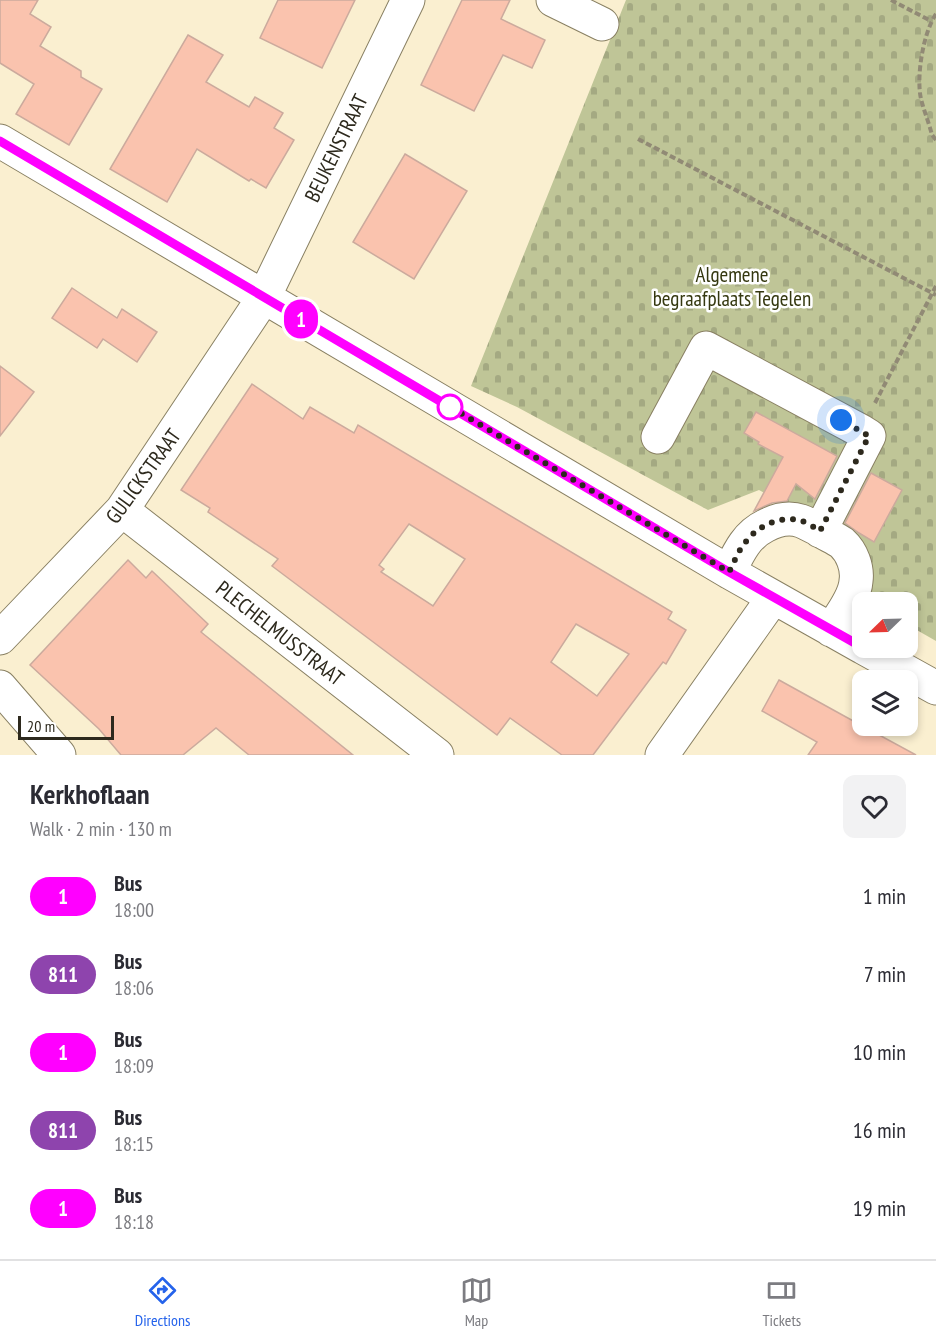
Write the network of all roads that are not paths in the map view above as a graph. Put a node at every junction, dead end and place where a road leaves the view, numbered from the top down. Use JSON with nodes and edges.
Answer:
{"nodes":[{"id":1,"x":408,"y":0,"type":"edge"},
{"id":2,"x":553,"y":0,"type":"edge"},
{"id":3,"x":602,"y":24,"type":"dead end"},
{"id":4,"x":0,"y":141,"type":"edge"},
{"id":5,"x":264,"y":297,"type":"junction"},
{"id":6,"x":658,"y":437,"type":"dead end"},
{"id":7,"x":122,"y":510,"type":"junction"},
{"id":8,"x":820,"y":531,"type":"junction"},
{"id":9,"x":729,"y":572,"type":"junction"},
{"id":10,"x":773,"y":598,"type":"junction"},
{"id":11,"x":831,"y":630,"type":"junction"},
{"id":12,"x":0,"y":638,"type":"edge"},
{"id":13,"x":852,"y":642,"type":"edge"},
{"id":14,"x":881,"y":658,"type":"edge"},
{"id":15,"x":0,"y":687,"type":"edge"},
{"id":16,"x":936,"y":688,"type":"edge"},
{"id":17,"x":58,"y":755,"type":"edge"},
{"id":18,"x":437,"y":755,"type":"edge"},
{"id":19,"x":662,"y":755,"type":"edge"}],
"edges":[{"from":1,"to":5,"type":"street","name":"BEUKENSTRAAT"},
{"from":2,"to":3,"type":"street"},
{"from":4,"to":5,"type":"street"},
{"from":5,"to":7,"type":"street","name":"GULICKSTRAAT"},
{"from":5,"to":9,"type":"street"},
{"from":6,"to":8,"type":"street"},
{"from":7,"to":12,"type":"street","name":"GULICKSTRAAT"},
{"from":7,"to":18,"type":"street","name":"PLECHELMUSSTRAAT"},
{"from":8,"to":9,"type":"street"},
{"from":8,"to":11,"type":"street"},
{"from":9,"to":10,"type":"street"},
{"from":10,"to":11,"type":"street"},
{"from":10,"to":19,"type":"street"},
{"from":11,"to":13,"type":"street"},
{"from":14,"to":16,"type":"street"},
{"from":15,"to":17,"type":"street"}]}
